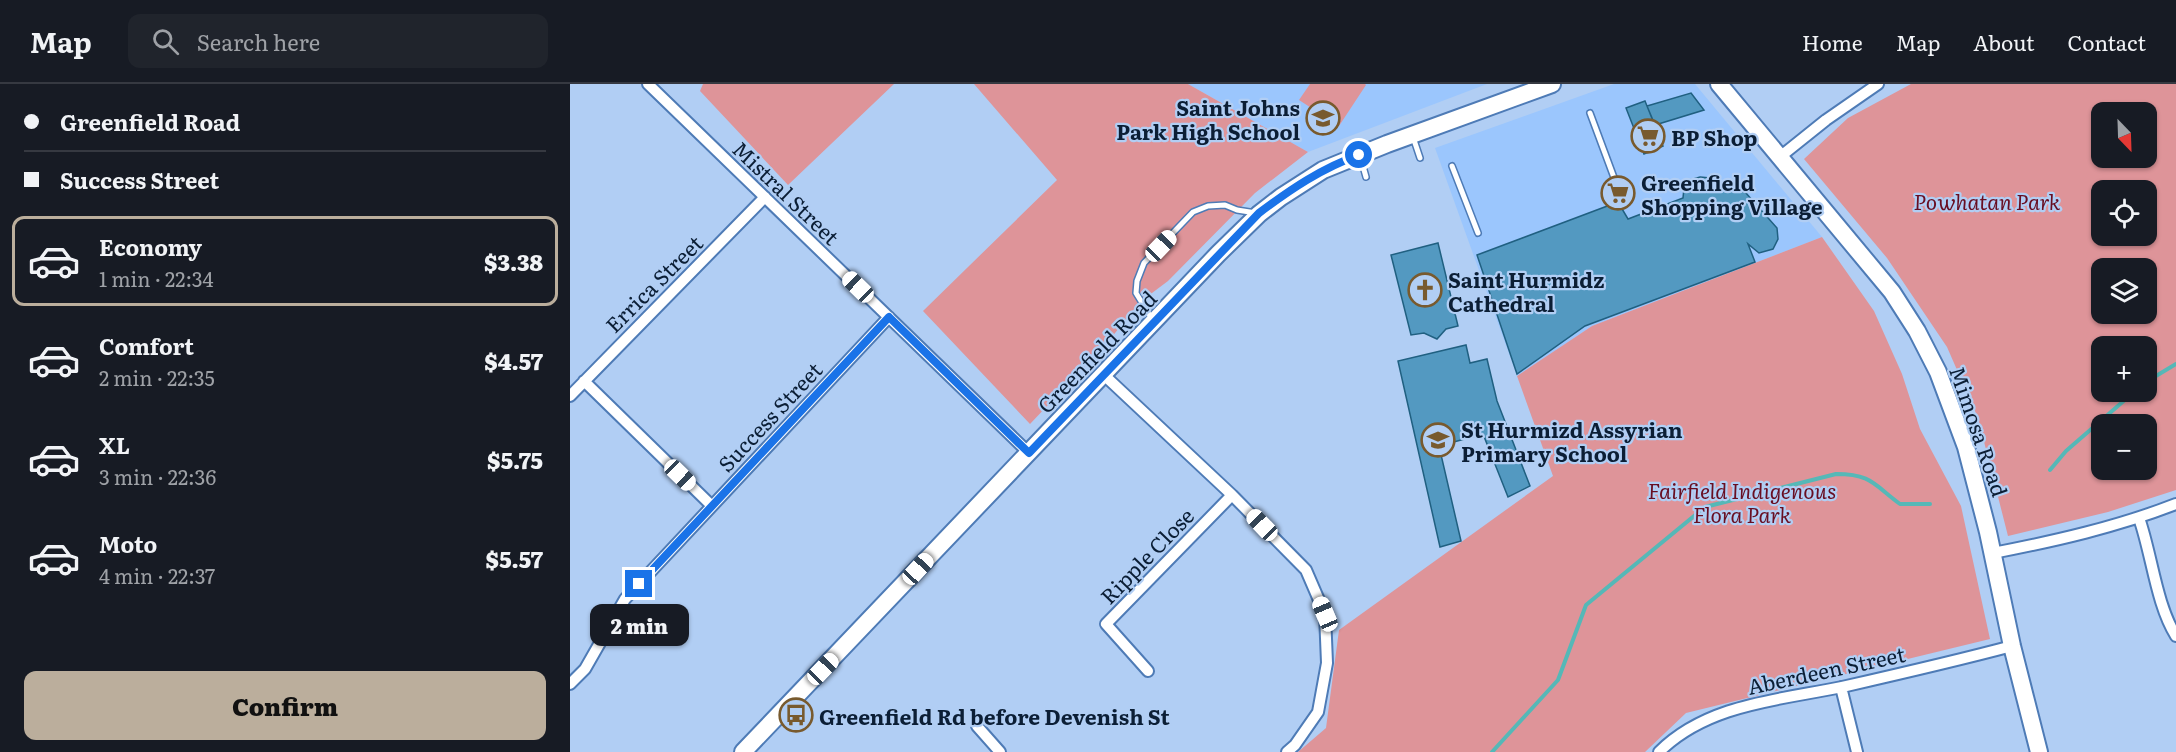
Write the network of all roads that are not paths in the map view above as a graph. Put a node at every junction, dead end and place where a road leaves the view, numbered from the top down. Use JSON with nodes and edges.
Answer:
{"nodes":[{"id":1,"x":648,"y":84,"type":"edge"},
{"id":2,"x":1552,"y":84,"type":"edge"},
{"id":3,"x":1719,"y":84,"type":"edge"},
{"id":4,"x":1878,"y":84,"type":"edge"},
{"id":5,"x":1590,"y":113,"type":"dead end"},
{"id":6,"x":1412,"y":136,"type":"junction"},
{"id":7,"x":1359,"y":155,"type":"junction"},
{"id":8,"x":1780,"y":156,"type":"junction"},
{"id":9,"x":1420,"y":158,"type":"dead end"},
{"id":10,"x":1452,"y":166,"type":"dead end"},
{"id":11,"x":1366,"y":177,"type":"dead end"},
{"id":12,"x":1616,"y":183,"type":"dead end"},
{"id":13,"x":765,"y":197,"type":"junction"},
{"id":14,"x":1259,"y":213,"type":"junction"},
{"id":15,"x":1478,"y":233,"type":"dead end"},
{"id":16,"x":889,"y":317,"type":"junction"},
{"id":17,"x":1154,"y":322,"type":"junction"},
{"id":18,"x":1104,"y":375,"type":"junction"},
{"id":19,"x":584,"y":381,"type":"junction"},
{"id":20,"x":570,"y":396,"type":"edge"},
{"id":21,"x":1029,"y":453,"type":"junction"},
{"id":22,"x":1232,"y":495,"type":"junction"},
{"id":23,"x":2176,"y":504,"type":"edge"},
{"id":24,"x":712,"y":506,"type":"junction"},
{"id":25,"x":2139,"y":518,"type":"junction"},
{"id":26,"x":1993,"y":554,"type":"junction"},
{"id":27,"x":2176,"y":636,"type":"edge"},
{"id":28,"x":2012,"y":646,"type":"junction"},
{"id":29,"x":1148,"y":671,"type":"dead end"},
{"id":30,"x":570,"y":684,"type":"edge"},
{"id":31,"x":1841,"y":687,"type":"junction"},
{"id":32,"x":977,"y":726,"type":"dead end"},
{"id":33,"x":744,"y":752,"type":"edge"},
{"id":34,"x":1000,"y":752,"type":"edge"},
{"id":35,"x":1287,"y":752,"type":"edge"},
{"id":36,"x":1659,"y":752,"type":"edge"},
{"id":37,"x":1857,"y":752,"type":"edge"},
{"id":38,"x":2039,"y":752,"type":"edge"}],
"edges":[{"from":1,"to":13,"type":"street","name":"Mistral Street"},
{"from":2,"to":6,"type":"street","name":"Greenfield Road"},
{"from":3,"to":8,"type":"street","name":"Mimosa Road"},
{"from":4,"to":8,"type":"street"},
{"from":5,"to":12,"type":"lane"},
{"from":6,"to":7,"type":"street","name":"Greenfield Road"},
{"from":6,"to":9,"type":"lane"},
{"from":7,"to":11,"type":"lane"},
{"from":7,"to":14,"type":"street","name":"Greenfield Road"},
{"from":8,"to":26,"type":"street","name":"Mimosa Road"},
{"from":10,"to":15,"type":"lane"},
{"from":13,"to":16,"type":"street","name":"Mistral Street"},
{"from":13,"to":19,"type":"street","name":"Errica Street"},
{"from":14,"to":17,"type":"street","name":"Greenfield Road"},
{"from":14,"to":17,"type":"lane"},
{"from":16,"to":21,"type":"street","name":"Mistral Street"},
{"from":16,"to":24,"type":"street","name":"Success Street"},
{"from":17,"to":18,"type":"street","name":"Greenfield Road"},
{"from":18,"to":21,"type":"street","name":"Greenfield Road"},
{"from":18,"to":22,"type":"street"},
{"from":19,"to":20,"type":"street","name":"Errica Street"},
{"from":19,"to":24,"type":"street"},
{"from":21,"to":33,"type":"street","name":"Greenfield Road"},
{"from":22,"to":29,"type":"street","name":"Ripple Close"},
{"from":22,"to":35,"type":"street"},
{"from":23,"to":25,"type":"street"},
{"from":24,"to":30,"type":"street","name":"Success Street"},
{"from":25,"to":26,"type":"street"},
{"from":25,"to":27,"type":"street"},
{"from":26,"to":28,"type":"street","name":"Mimosa Road"},
{"from":28,"to":31,"type":"street","name":"Aberdeen Street"},
{"from":28,"to":38,"type":"street","name":"Mimosa Road"},
{"from":31,"to":36,"type":"street","name":"Aberdeen Street"},
{"from":31,"to":37,"type":"street"},
{"from":32,"to":34,"type":"street"}]}
